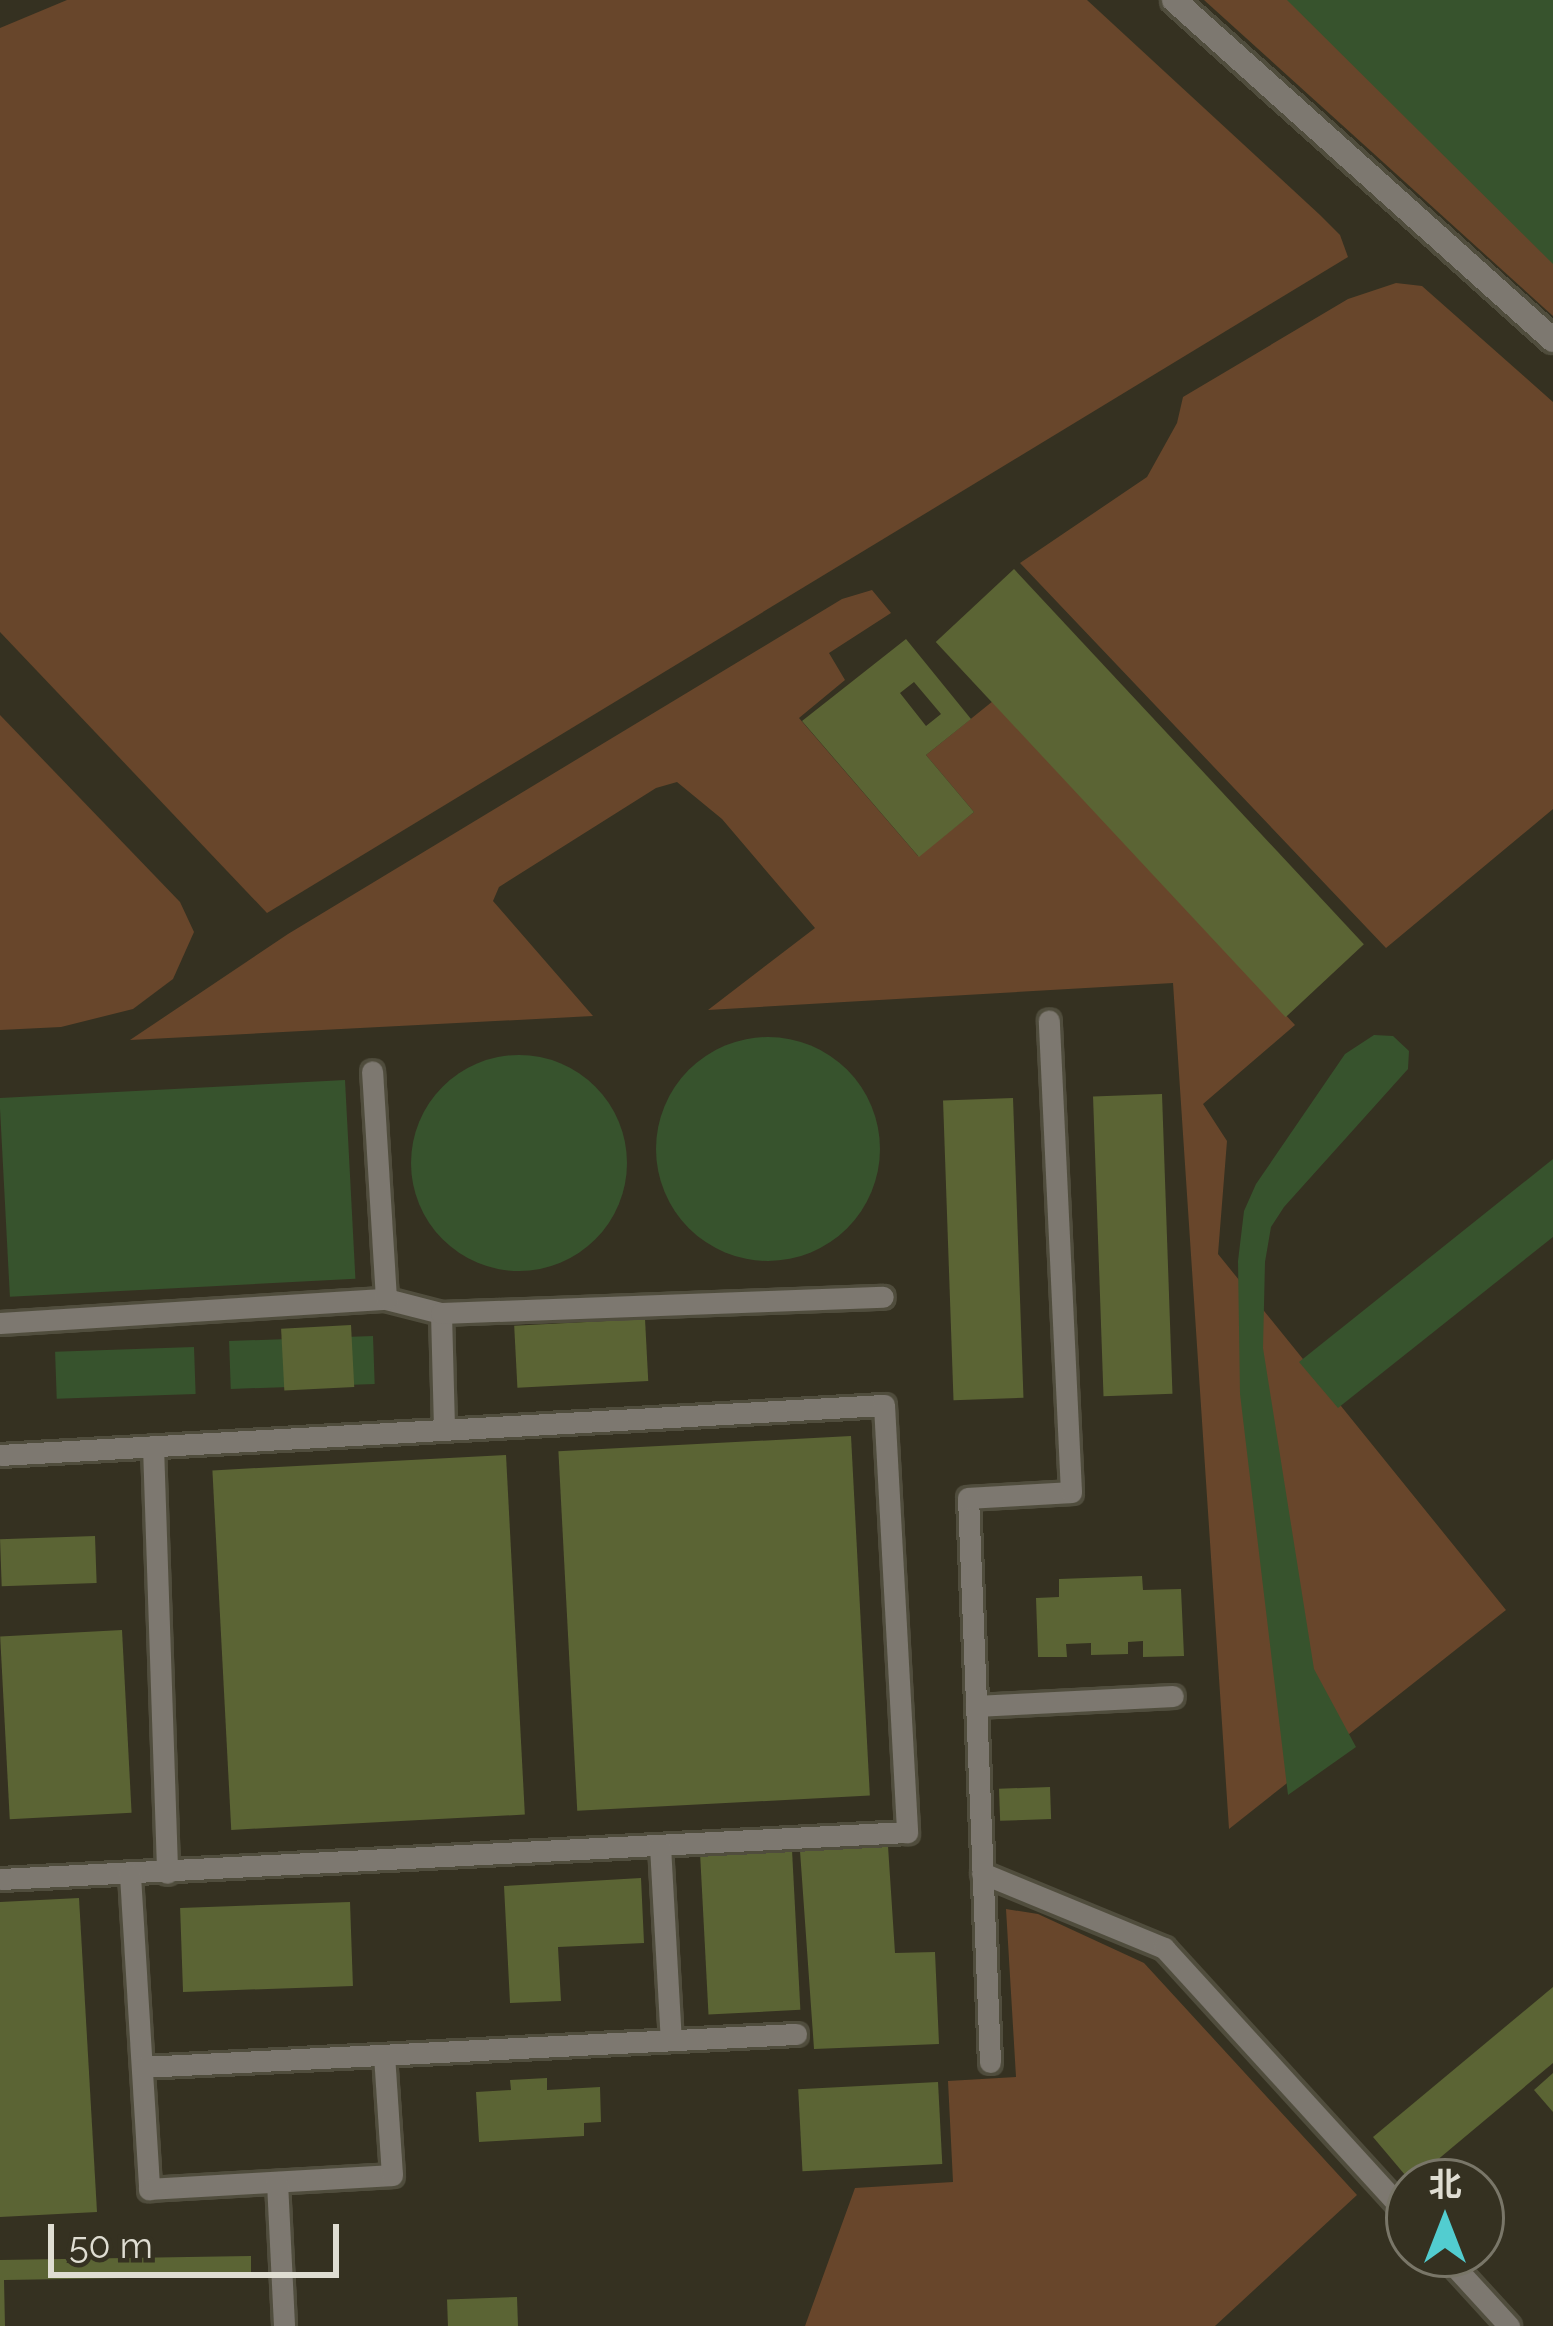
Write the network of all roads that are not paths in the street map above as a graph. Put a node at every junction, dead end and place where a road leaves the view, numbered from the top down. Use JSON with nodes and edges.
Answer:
{"nodes":[{"id":1,"x":1174,"y":0,"type":"edge"},
{"id":2,"x":1553,"y":340,"type":"edge"},
{"id":3,"x":1049,"y":1021,"type":"dead end"},
{"id":4,"x":371,"y":1071,"type":"dead end"},
{"id":5,"x":883,"y":1297,"type":"dead end"},
{"id":6,"x":386,"y":1299,"type":"junction"},
{"id":7,"x":441,"y":1313,"type":"junction"},
{"id":8,"x":0,"y":1323,"type":"edge"},
{"id":9,"x":444,"y":1430,"type":"junction"},
{"id":10,"x":153,"y":1446,"type":"junction"},
{"id":11,"x":0,"y":1455,"type":"edge"},
{"id":12,"x":1173,"y":1696,"type":"dead end"},
{"id":13,"x":976,"y":1706,"type":"junction"},
{"id":14,"x":660,"y":1846,"type":"junction"},
{"id":15,"x":167,"y":1873,"type":"junction"},
{"id":16,"x":982,"y":1873,"type":"junction"},
{"id":17,"x":130,"y":1875,"type":"junction"},
{"id":18,"x":0,"y":1879,"type":"edge"},
{"id":19,"x":796,"y":2034,"type":"dead end"},
{"id":20,"x":670,"y":2040,"type":"junction"},
{"id":21,"x":384,"y":2054,"type":"junction"},
{"id":22,"x":990,"y":2062,"type":"dead end"},
{"id":23,"x":142,"y":2067,"type":"junction"},
{"id":24,"x":277,"y":2182,"type":"junction"},
{"id":25,"x":1385,"y":2190,"type":"edge"},
{"id":26,"x":1465,"y":2278,"type":"edge"},
{"id":27,"x":288,"y":2325,"type":"edge"},
{"id":28,"x":1509,"y":2326,"type":"edge"}],
"edges":[{"from":1,"to":2,"type":"street"},
{"from":3,"to":13,"type":"lane"},
{"from":4,"to":6,"type":"lane"},
{"from":5,"to":7,"type":"lane"},
{"from":6,"to":7,"type":"lane"},
{"from":6,"to":8,"type":"lane"},
{"from":7,"to":9,"type":"lane"},
{"from":9,"to":10,"type":"lane"},
{"from":9,"to":14,"type":"lane"},
{"from":10,"to":11,"type":"lane"},
{"from":10,"to":15,"type":"lane"},
{"from":12,"to":13,"type":"lane"},
{"from":13,"to":16,"type":"lane"},
{"from":14,"to":15,"type":"lane"},
{"from":14,"to":20,"type":"lane"},
{"from":15,"to":17,"type":"lane"},
{"from":16,"to":22,"type":"lane"},
{"from":16,"to":25,"type":"lane"},
{"from":17,"to":18,"type":"lane"},
{"from":17,"to":23,"type":"lane"},
{"from":19,"to":20,"type":"lane"},
{"from":20,"to":21,"type":"lane"},
{"from":21,"to":23,"type":"lane"},
{"from":21,"to":24,"type":"lane"},
{"from":23,"to":24,"type":"lane"},
{"from":24,"to":27,"type":"lane"},
{"from":26,"to":28,"type":"lane"}]}
